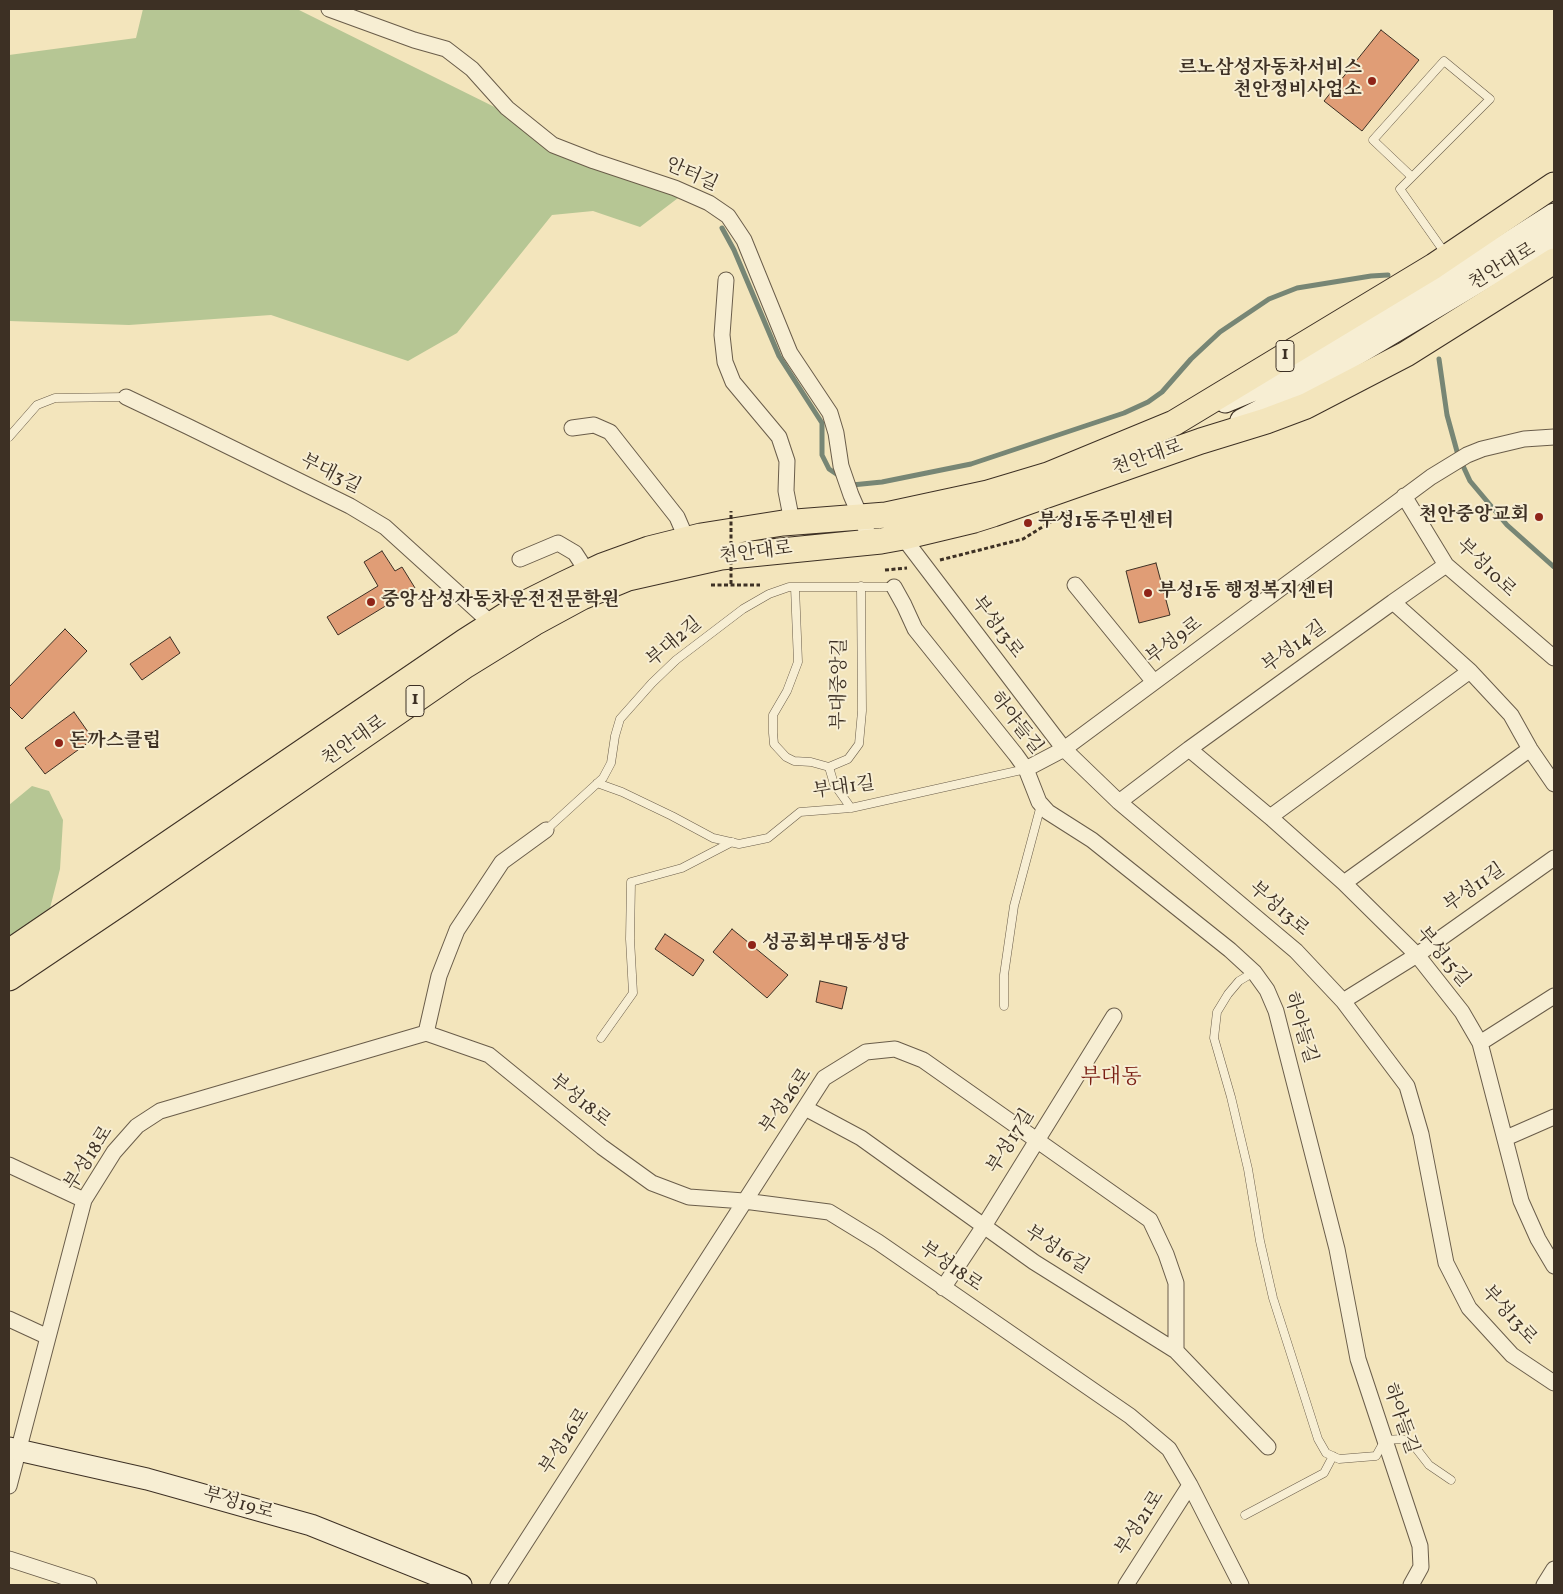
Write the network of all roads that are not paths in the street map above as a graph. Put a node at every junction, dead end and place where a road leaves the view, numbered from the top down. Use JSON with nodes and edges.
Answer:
{"nodes":[{"id":1,"x":329,"y":9,"type":"edge"},
{"id":2,"x":1412,"y":177,"type":"junction"},
{"id":3,"x":1554,"y":185,"type":"edge"},
{"id":4,"x":1554,"y":214,"type":"edge"},
{"id":5,"x":1554,"y":237,"type":"edge"},
{"id":6,"x":1448,"y":257,"type":"junction"},
{"id":7,"x":1554,"y":261,"type":"edge"},
{"id":8,"x":726,"y":280,"type":"dead end"},
{"id":9,"x":126,"y":397,"type":"joint"},
{"id":10,"x":1174,"y":423,"type":"junction"},
{"id":11,"x":572,"y":428,"type":"dead end"},
{"id":12,"x":9,"y":437,"type":"edge"},
{"id":13,"x":1554,"y":437,"type":"edge"},
{"id":14,"x":1201,"y":441,"type":"junction"},
{"id":15,"x":1404,"y":496,"type":"junction"},
{"id":16,"x":856,"y":506,"type":"junction"},
{"id":17,"x":886,"y":514,"type":"junction"},
{"id":18,"x":792,"y":522,"type":"junction"},
{"id":19,"x":903,"y":537,"type":"junction"},
{"id":20,"x":687,"y":540,"type":"junction"},
{"id":21,"x":871,"y":541,"type":"junction"},
{"id":22,"x":520,"y":559,"type":"dead end"},
{"id":23,"x":1446,"y":565,"type":"junction"},
{"id":24,"x":588,"y":573,"type":"junction"},
{"id":25,"x":861,"y":586,"type":"junction"},
{"id":26,"x":1075,"y":586,"type":"dead end"},
{"id":27,"x":795,"y":587,"type":"junction"},
{"id":28,"x":894,"y":587,"type":"joint"},
{"id":29,"x":1393,"y":602,"type":"junction"},
{"id":30,"x":492,"y":624,"type":"junction"},
{"id":31,"x":1554,"y":658,"type":"edge"},
{"id":32,"x":1470,"y":671,"type":"junction"},
{"id":33,"x":1154,"y":682,"type":"junction"},
{"id":34,"x":1064,"y":749,"type":"junction"},
{"id":35,"x":1189,"y":749,"type":"junction"},
{"id":36,"x":1530,"y":749,"type":"junction"},
{"id":37,"x":829,"y":767,"type":"junction"},
{"id":38,"x":1026,"y":768,"type":"junction"},
{"id":39,"x":597,"y":783,"type":"junction"},
{"id":40,"x":1554,"y":784,"type":"edge"},
{"id":41,"x":1119,"y":802,"type":"junction"},
{"id":42,"x":1041,"y":804,"type":"junction"},
{"id":43,"x":851,"y":808,"type":"junction"},
{"id":44,"x":1270,"y":817,"type":"junction"},
{"id":45,"x":546,"y":830,"type":"joint"},
{"id":46,"x":732,"y":842,"type":"junction"},
{"id":47,"x":1554,"y":858,"type":"edge"},
{"id":48,"x":1344,"y":883,"type":"junction"},
{"id":49,"x":9,"y":952,"type":"edge"},
{"id":50,"x":1416,"y":955,"type":"junction"},
{"id":51,"x":1254,"y":972,"type":"junction"},
{"id":52,"x":9,"y":978,"type":"edge"},
{"id":53,"x":1554,"y":996,"type":"edge"},
{"id":54,"x":1343,"y":1001,"type":"junction"},
{"id":55,"x":1004,"y":1006,"type":"dead end"},
{"id":56,"x":1114,"y":1016,"type":"dead end"},
{"id":57,"x":426,"y":1033,"type":"junction"},
{"id":58,"x":601,"y":1038,"type":"dead end"},
{"id":59,"x":1480,"y":1043,"type":"junction"},
{"id":60,"x":805,"y":1108,"type":"junction"},
{"id":61,"x":1554,"y":1117,"type":"edge"},
{"id":62,"x":1506,"y":1138,"type":"junction"},
{"id":63,"x":1036,"y":1140,"type":"junction"},
{"id":64,"x":9,"y":1165,"type":"edge"},
{"id":65,"x":84,"y":1200,"type":"junction"},
{"id":66,"x":744,"y":1201,"type":"junction"},
{"id":67,"x":984,"y":1226,"type":"junction"},
{"id":68,"x":1554,"y":1266,"type":"edge"},
{"id":69,"x":943,"y":1288,"type":"junction"},
{"id":70,"x":9,"y":1319,"type":"edge"},
{"id":71,"x":48,"y":1337,"type":"junction"},
{"id":72,"x":1176,"y":1351,"type":"junction"},
{"id":73,"x":1554,"y":1383,"type":"edge"},
{"id":74,"x":1385,"y":1440,"type":"junction"},
{"id":75,"x":1268,"y":1447,"type":"dead end"},
{"id":76,"x":13,"y":1449,"type":"edge"},
{"id":77,"x":1333,"y":1456,"type":"junction"},
{"id":78,"x":1451,"y":1480,"type":"dead end"},
{"id":79,"x":1190,"y":1485,"type":"junction"},
{"id":80,"x":9,"y":1486,"type":"edge"},
{"id":81,"x":1245,"y":1515,"type":"dead end"},
{"id":82,"x":9,"y":1559,"type":"edge"},
{"id":83,"x":1554,"y":1568,"type":"edge"},
{"id":84,"x":90,"y":1585,"type":"edge"},
{"id":85,"x":460,"y":1585,"type":"edge"},
{"id":86,"x":498,"y":1585,"type":"edge"},
{"id":87,"x":1126,"y":1585,"type":"edge"},
{"id":88,"x":1241,"y":1585,"type":"edge"},
{"id":89,"x":1411,"y":1585,"type":"edge"},
{"id":90,"x":1544,"y":1585,"type":"edge"}],
"edges":[{"from":1,"to":16,"type":"street","name":"안터길"},
{"from":2,"to":2,"type":"lane"},
{"from":2,"to":6,"type":"lane"},
{"from":3,"to":6,"type":"main road","number":"1"},
{"from":4,"to":10,"type":"main road","name":"천안대로"},
{"from":5,"to":14,"type":"main road","name":"천안대로"},
{"from":6,"to":10,"type":"main road","number":"1"},
{"from":7,"to":14,"type":"main road","number":"1"},
{"from":8,"to":18,"type":"street"},
{"from":9,"to":12,"type":"lane"},
{"from":9,"to":30,"type":"street","name":"부대3길"},
{"from":10,"to":17,"type":"main road","name":"천안대로","number":"1"},
{"from":11,"to":20,"type":"street"},
{"from":13,"to":15,"type":"street","name":"부성9로"},
{"from":14,"to":19,"type":"main road","name":"천안대로","number":"1"},
{"from":15,"to":23,"type":"street","name":"부성10로"},
{"from":15,"to":33,"type":"street","name":"부성9로"},
{"from":16,"to":17,"type":"main road","name":"천안대로","number":"1"},
{"from":16,"to":18,"type":"main road","name":"천안대로","number":"1"},
{"from":16,"to":21,"type":"street","name":"안터길"},
{"from":17,"to":19,"type":"street","name":"부성13로"},
{"from":18,"to":20,"type":"main road","name":"천안대로","number":"1"},
{"from":19,"to":21,"type":"main road","name":"천안대로","number":"1"},
{"from":19,"to":34,"type":"street","name":"부성13로"},
{"from":20,"to":24,"type":"main road","name":"천안대로","number":"1"},
{"from":21,"to":52,"type":"main road","name":"천안대로","number":"1"},
{"from":22,"to":24,"type":"street"},
{"from":23,"to":29,"type":"street","name":"부성14길"},
{"from":23,"to":31,"type":"street","name":"부성10로"},
{"from":24,"to":30,"type":"main road","name":"천안대로","number":"1"},
{"from":25,"to":27,"type":"lane","name":"부대2길"},
{"from":25,"to":28,"type":"lane","name":"부대2길"},
{"from":25,"to":37,"type":"lane","name":"부대중앙길"},
{"from":26,"to":33,"type":"street"},
{"from":27,"to":37,"type":"lane"},
{"from":27,"to":39,"type":"lane","name":"부대2길"},
{"from":28,"to":38,"type":"street","name":"하야들길"},
{"from":29,"to":32,"type":"street"},
{"from":29,"to":35,"type":"street","name":"부성14길"},
{"from":30,"to":49,"type":"main road","name":"천안대로","number":"1"},
{"from":32,"to":36,"type":"street"},
{"from":32,"to":44,"type":"street"},
{"from":33,"to":34,"type":"street","name":"부성9로"},
{"from":34,"to":38,"type":"street","name":"부성9로"},
{"from":34,"to":41,"type":"street","name":"부성13로"},
{"from":35,"to":41,"type":"street","name":"부성14길"},
{"from":35,"to":44,"type":"street","name":"부성15길"},
{"from":36,"to":40,"type":"street"},
{"from":36,"to":48,"type":"street"},
{"from":37,"to":43,"type":"lane"},
{"from":38,"to":42,"type":"street","name":"하야들길"},
{"from":38,"to":43,"type":"lane","name":"부대1길"},
{"from":39,"to":45,"type":"lane","name":"부대2길"},
{"from":39,"to":46,"type":"lane","name":"부대1길"},
{"from":41,"to":54,"type":"street","name":"부성13로"},
{"from":42,"to":51,"type":"street","name":"하야들길"},
{"from":42,"to":55,"type":"lane"},
{"from":43,"to":46,"type":"lane","name":"부대1길"},
{"from":44,"to":48,"type":"street","name":"부성15길"},
{"from":45,"to":57,"type":"street"},
{"from":46,"to":58,"type":"lane"},
{"from":47,"to":50,"type":"street","name":"부성11길"},
{"from":48,"to":50,"type":"street","name":"부성15길"},
{"from":50,"to":54,"type":"street","name":"부성11길"},
{"from":50,"to":59,"type":"street","name":"부성15길"},
{"from":51,"to":74,"type":"street","name":"하야들길"},
{"from":51,"to":77,"type":"lane"},
{"from":53,"to":59,"type":"street"},
{"from":54,"to":73,"type":"street","name":"부성13로"},
{"from":56,"to":63,"type":"street","name":"부성17길"},
{"from":57,"to":65,"type":"street","name":"부성18로"},
{"from":57,"to":66,"type":"street","name":"부성18로"},
{"from":59,"to":62,"type":"street","name":"부성15길"},
{"from":60,"to":63,"type":"street","name":"부성26로"},
{"from":60,"to":66,"type":"street","name":"부성26로"},
{"from":60,"to":67,"type":"street","name":"부성16길"},
{"from":61,"to":62,"type":"street"},
{"from":62,"to":68,"type":"street","name":"부성15길"},
{"from":63,"to":67,"type":"street","name":"부성17길"},
{"from":63,"to":72,"type":"street","name":"부성26로"},
{"from":64,"to":65,"type":"street"},
{"from":65,"to":71,"type":"street","name":"부성18로"},
{"from":66,"to":69,"type":"street","name":"부성18로"},
{"from":66,"to":86,"type":"street","name":"부성26로"},
{"from":67,"to":69,"type":"street","name":"부성17길"},
{"from":67,"to":72,"type":"street","name":"부성16길"},
{"from":69,"to":79,"type":"street","name":"부성18로"},
{"from":70,"to":71,"type":"street"},
{"from":71,"to":76,"type":"street","name":"부성18로"},
{"from":72,"to":75,"type":"street","name":"부성16길"},
{"from":74,"to":77,"type":"lane"},
{"from":74,"to":78,"type":"lane"},
{"from":74,"to":89,"type":"street","name":"하야들길"},
{"from":76,"to":80,"type":"street","name":"부성18로"},
{"from":76,"to":85,"type":"main road","name":"부성19로"},
{"from":77,"to":81,"type":"lane"},
{"from":79,"to":87,"type":"street","name":"부성21로"},
{"from":79,"to":88,"type":"street","name":"부성18로"},
{"from":82,"to":84,"type":"street"},
{"from":83,"to":90,"type":"street"}]}
